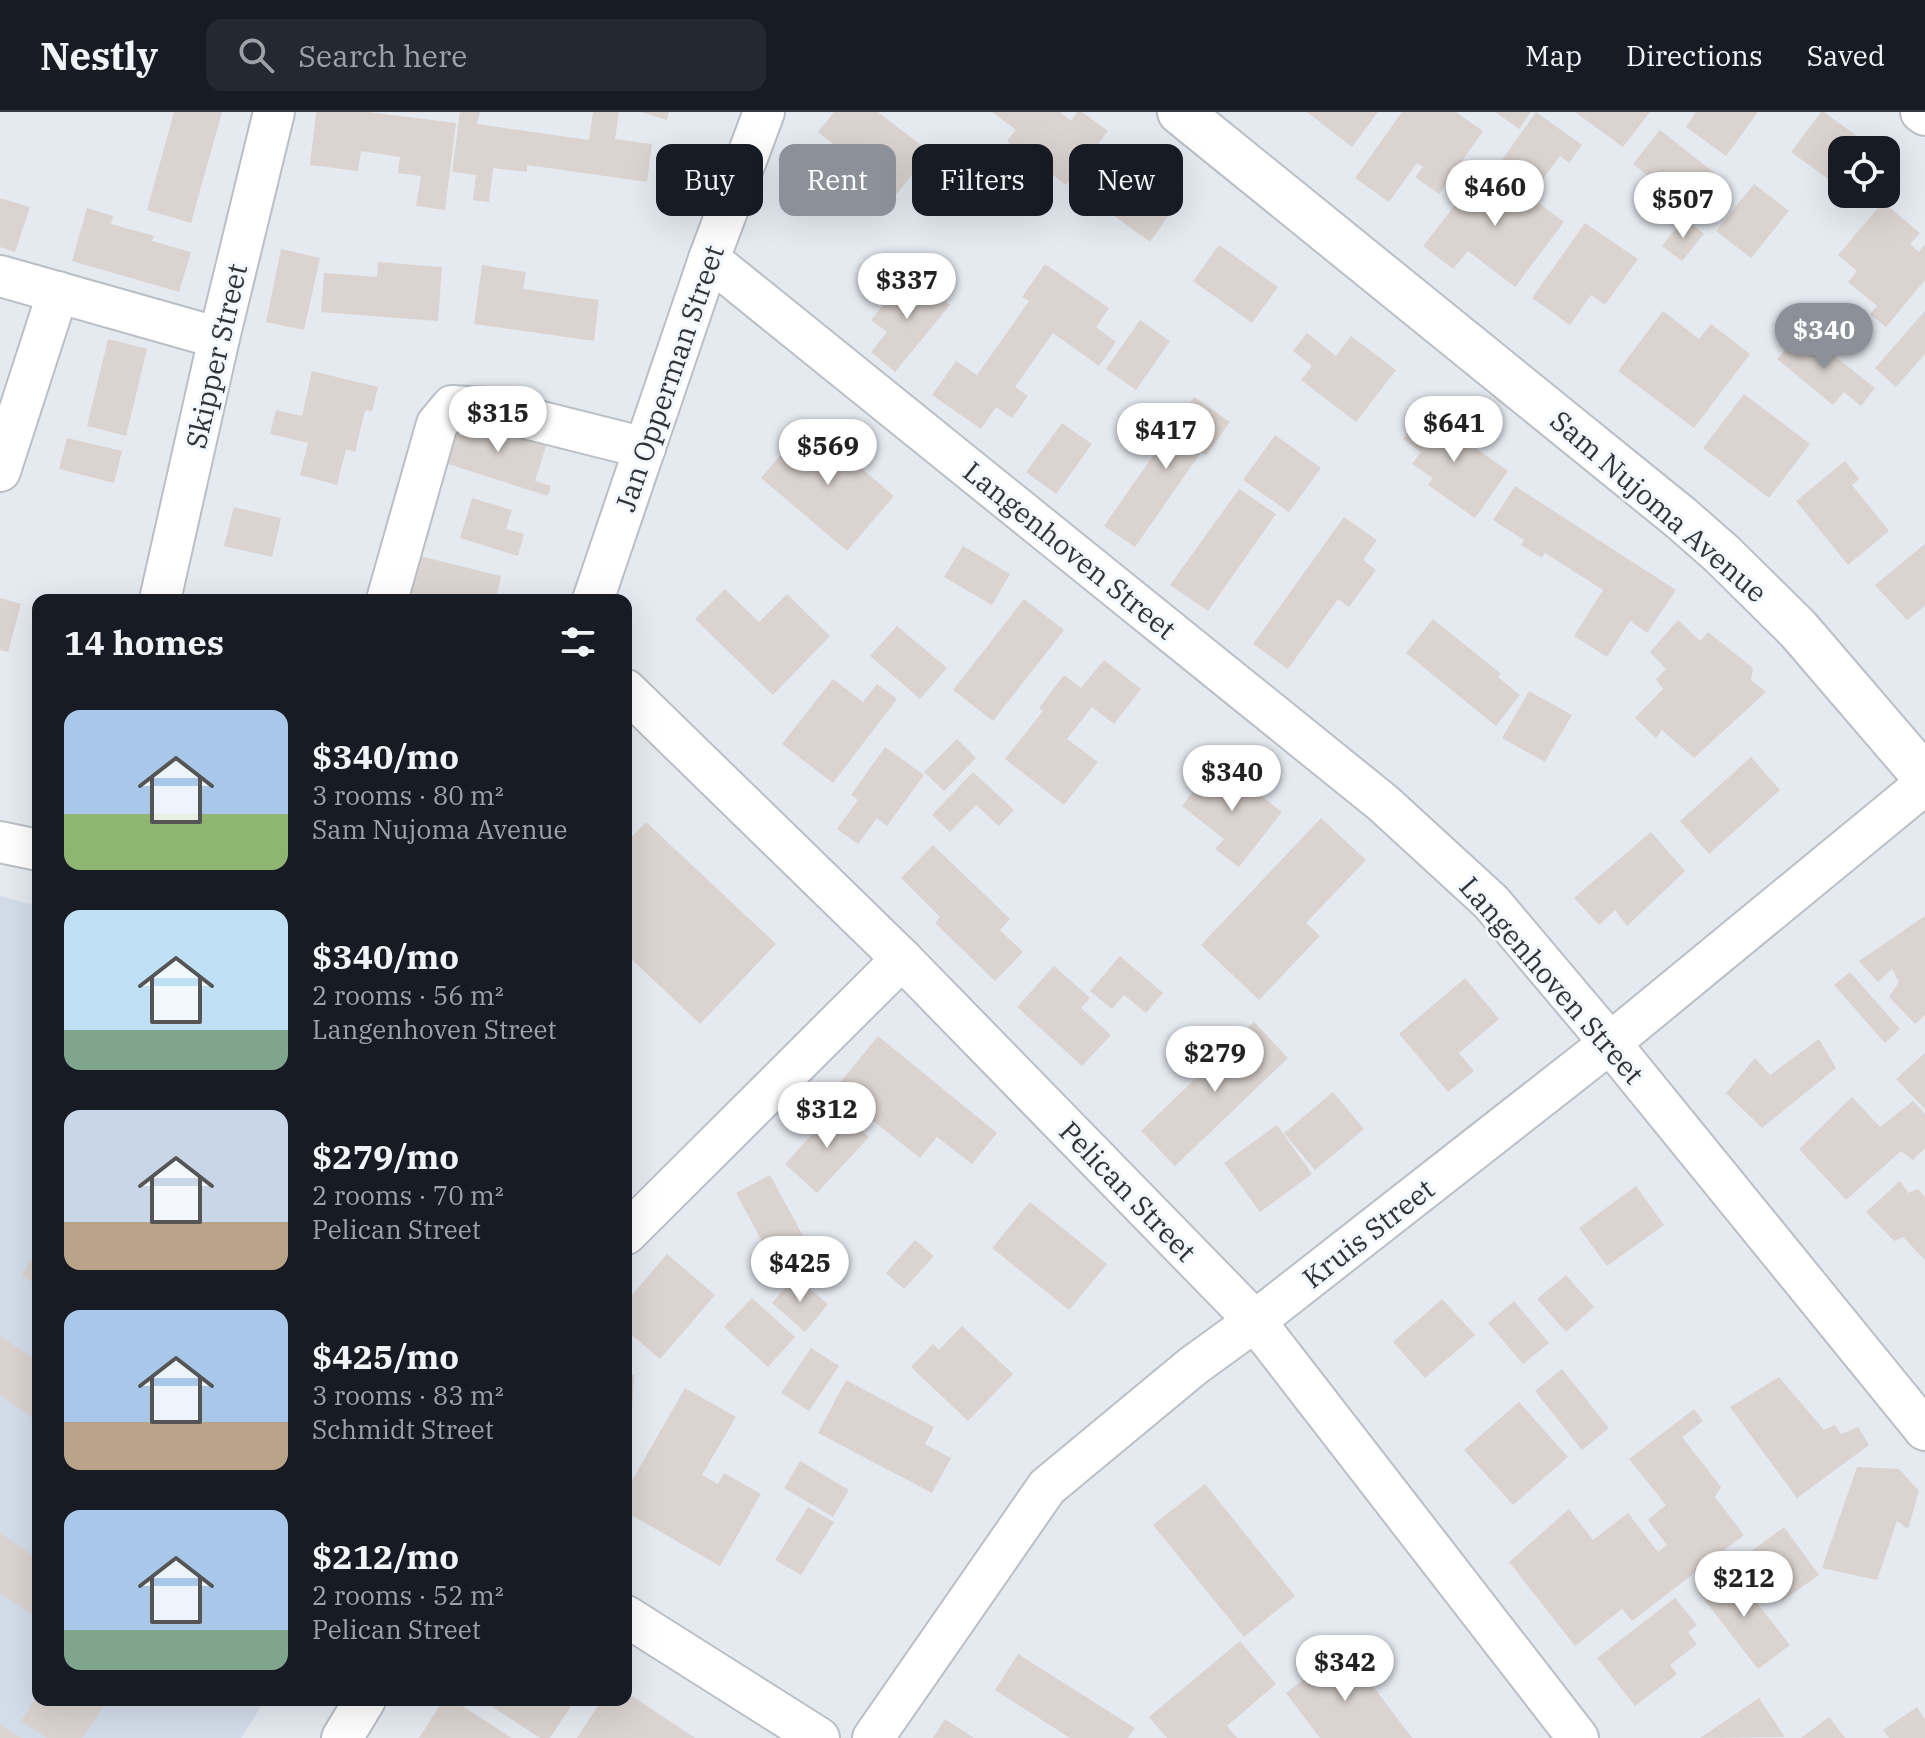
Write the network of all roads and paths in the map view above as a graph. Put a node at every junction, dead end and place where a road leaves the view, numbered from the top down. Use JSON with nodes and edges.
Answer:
{"nodes":[{"id":1,"x":274,"y":112,"type":"edge"},
{"id":2,"x":764,"y":112,"type":"edge"},
{"id":3,"x":1180,"y":112,"type":"edge"},
{"id":4,"x":709,"y":259,"type":"junction"},
{"id":5,"x":0,"y":276,"type":"edge"},
{"id":6,"x":58,"y":292,"type":"junction"},
{"id":7,"x":219,"y":338,"type":"junction"},
{"id":8,"x":645,"y":448,"type":"junction"},
{"id":9,"x":0,"y":471,"type":"edge"},
{"id":10,"x":161,"y":594,"type":"edge"},
{"id":11,"x":389,"y":594,"type":"edge"},
{"id":12,"x":595,"y":594,"type":"edge"},
{"id":13,"x":632,"y":696,"type":"edge"},
{"id":14,"x":1925,"y":777,"type":"edge"},
{"id":15,"x":1925,"y":784,"type":"edge"},
{"id":16,"x":0,"y":842,"type":"edge"},
{"id":17,"x":32,"y":849,"type":"edge"},
{"id":18,"x":902,"y":959,"type":"junction"},
{"id":19,"x":1610,"y":1043,"type":"junction"},
{"id":20,"x":632,"y":1228,"type":"edge"},
{"id":21,"x":1255,"y":1321,"type":"junction"},
{"id":22,"x":1925,"y":1430,"type":"edge"},
{"id":23,"x":632,"y":1620,"type":"edge"},
{"id":24,"x":361,"y":1706,"type":"edge"},
{"id":25,"x":342,"y":1738,"type":"edge"},
{"id":26,"x":819,"y":1738,"type":"edge"},
{"id":27,"x":873,"y":1738,"type":"edge"},
{"id":28,"x":1578,"y":1738,"type":"edge"}],
"edges":[{"from":1,"to":7,"type":"street","name":"Skipper Street"},
{"from":2,"to":4,"type":"street","name":"Jan Opperman Street"},
{"from":3,"to":14,"type":"street","name":"Sam Nujoma Avenue"},
{"from":4,"to":8,"type":"street","name":"Jan Opperman Street"},
{"from":4,"to":19,"type":"street","name":"Langenhoven Street"},
{"from":5,"to":6,"type":"street"},
{"from":6,"to":7,"type":"street"},
{"from":6,"to":9,"type":"street"},
{"from":7,"to":10,"type":"street","name":"Skipper Street"},
{"from":8,"to":11,"type":"street"},
{"from":8,"to":12,"type":"street","name":"Jan Opperman Street"},
{"from":13,"to":18,"type":"street","name":"Pelican Street"},
{"from":15,"to":19,"type":"street","name":"Kruis Street"},
{"from":16,"to":17,"type":"street"},
{"from":18,"to":20,"type":"street"},
{"from":18,"to":21,"type":"street","name":"Pelican Street"},
{"from":19,"to":21,"type":"street","name":"Kruis Street"},
{"from":19,"to":22,"type":"street","name":"Langenhoven Street"},
{"from":21,"to":27,"type":"street","name":"Kruis Street"},
{"from":21,"to":28,"type":"street","name":"Pelican Street"},
{"from":23,"to":26,"type":"street"},
{"from":24,"to":25,"type":"street"}]}
